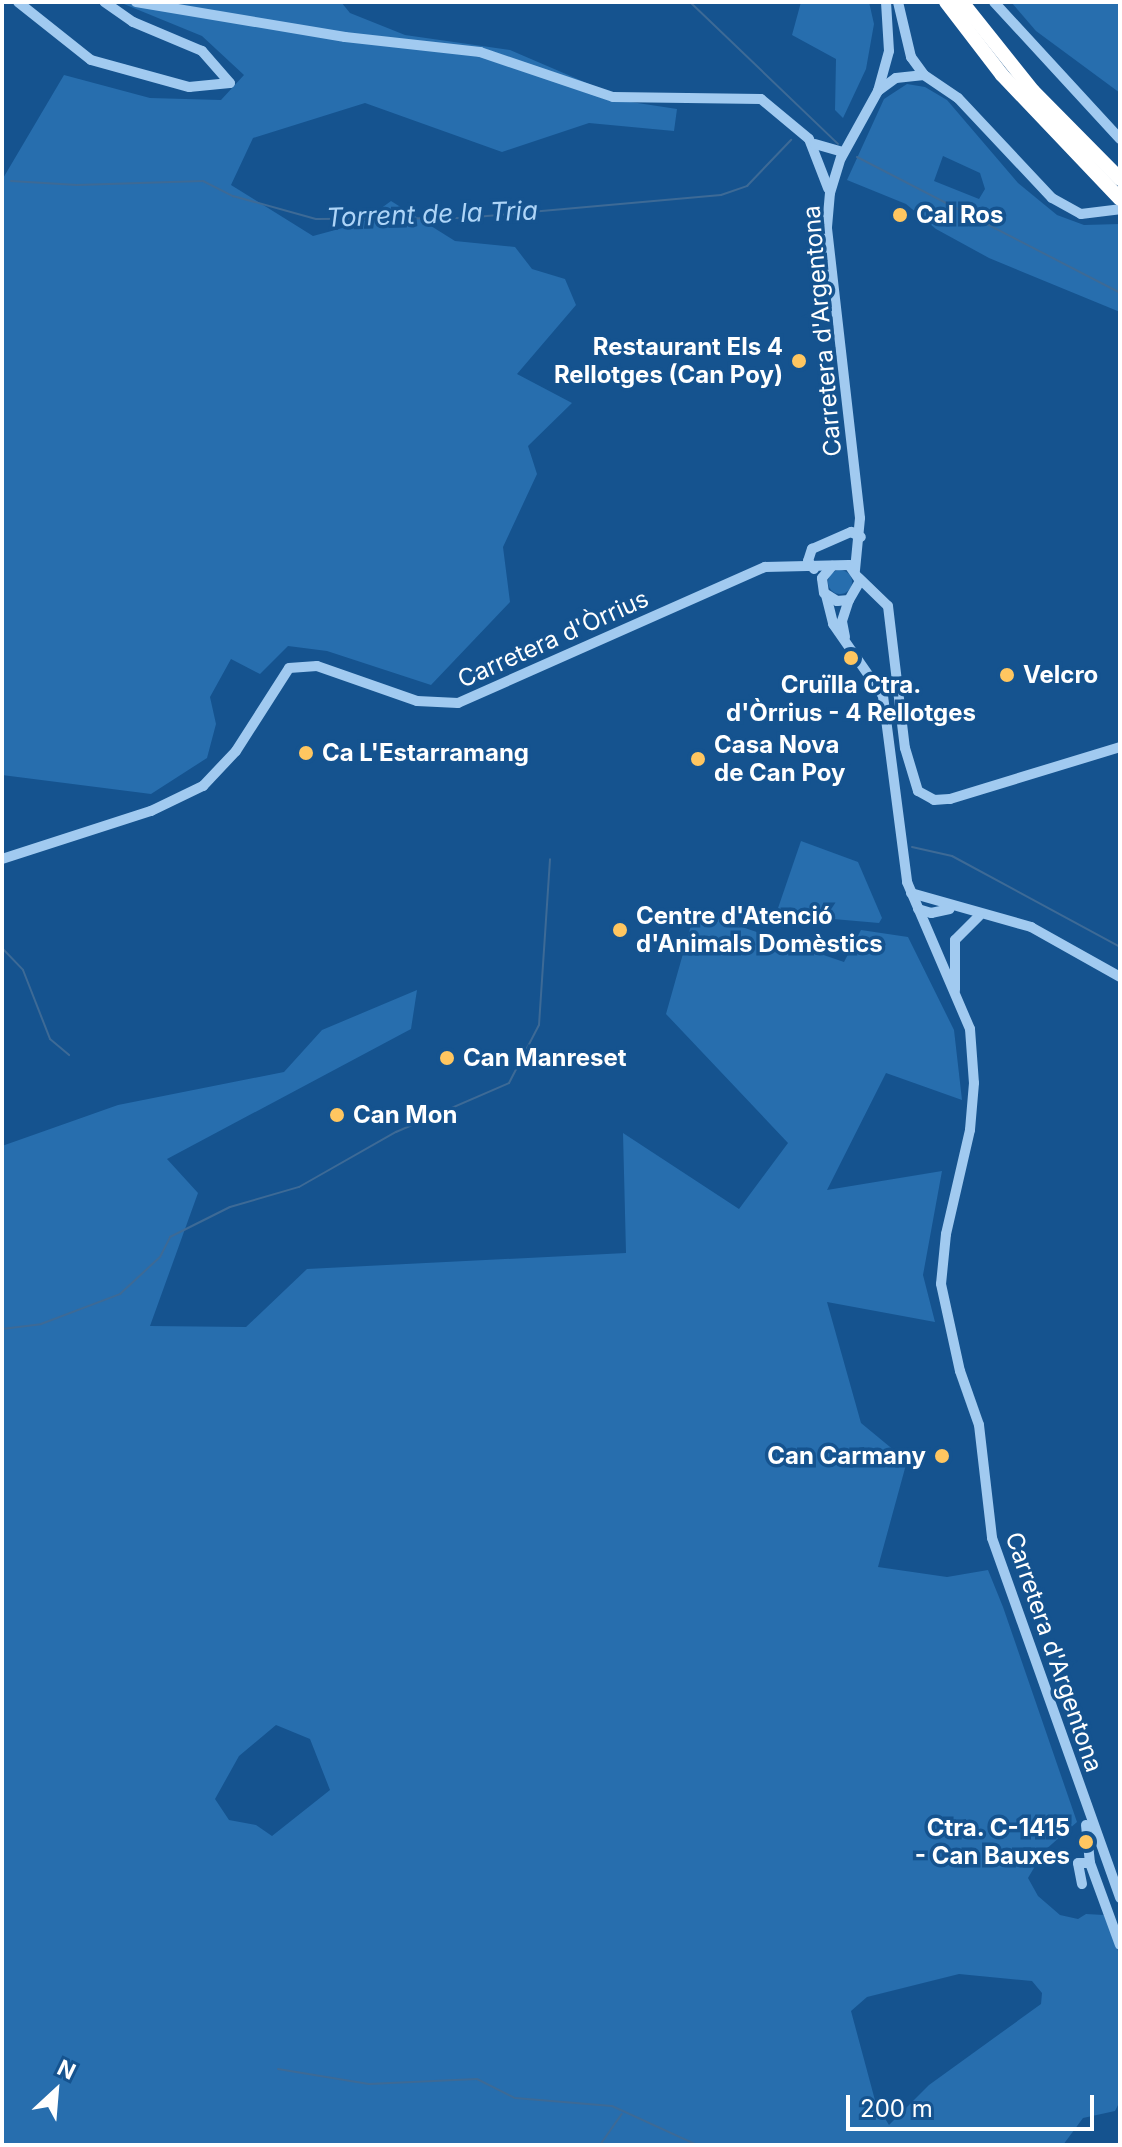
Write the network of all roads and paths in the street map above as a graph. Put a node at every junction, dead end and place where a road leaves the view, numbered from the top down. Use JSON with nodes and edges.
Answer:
{"nodes":[{"id":1,"x":18,"y":2,"type":"edge"},
{"id":2,"x":104,"y":2,"type":"edge"},
{"id":3,"x":136,"y":2,"type":"edge"},
{"id":4,"x":886,"y":2,"type":"edge"},
{"id":5,"x":898,"y":2,"type":"edge"},
{"id":6,"x":934,"y":2,"type":"edge"},
{"id":7,"x":946,"y":2,"type":"edge"},
{"id":8,"x":962,"y":2,"type":"edge"},
{"id":9,"x":974,"y":2,"type":"edge"},
{"id":10,"x":994,"y":2,"type":"edge"},
{"id":11,"x":924,"y":75,"type":"junction"},
{"id":12,"x":878,"y":91,"type":"junction"},
{"id":13,"x":1037,"y":115,"type":"junction"},
{"id":14,"x":1070,"y":129,"type":"junction"},
{"id":15,"x":809,"y":139,"type":"junction"},
{"id":16,"x":1120,"y":139,"type":"edge"},
{"id":17,"x":818,"y":154,"type":"junction"},
{"id":18,"x":841,"y":158,"type":"junction"},
{"id":19,"x":1117,"y":176,"type":"edge"},
{"id":20,"x":830,"y":193,"type":"junction"},
{"id":21,"x":1120,"y":199,"type":"edge"},
{"id":22,"x":1120,"y":209,"type":"edge"},
{"id":23,"x":860,"y":542,"type":"junction"},
{"id":24,"x":836,"y":564,"type":"junction"},
{"id":25,"x":811,"y":568,"type":"junction"},
{"id":26,"x":857,"y":574,"type":"junction"},
{"id":27,"x":824,"y":590,"type":"junction"},
{"id":28,"x":852,"y":597,"type":"junction"},
{"id":29,"x":883,"y":598,"type":"junction"},
{"id":30,"x":845,"y":639,"type":"junction"},
{"id":31,"x":1120,"y":747,"type":"edge"},
{"id":32,"x":2,"y":859,"type":"edge"},
{"id":33,"x":911,"y":893,"type":"junction"},
{"id":34,"x":918,"y":909,"type":"junction"},
{"id":35,"x":952,"y":909,"type":"junction"},
{"id":36,"x":979,"y":916,"type":"junction"},
{"id":37,"x":1120,"y":977,"type":"edge"},
{"id":38,"x":955,"y":990,"type":"junction"},
{"id":39,"x":1083,"y":1795,"type":"junction"},
{"id":40,"x":1090,"y":1863,"type":"junction"},
{"id":41,"x":1082,"y":1884,"type":"dead end"},
{"id":42,"x":1120,"y":1898,"type":"edge"},
{"id":43,"x":1120,"y":1945,"type":"edge"}],
"edges":[{"from":1,"to":2,"type":"street"},
{"from":3,"to":15,"type":"street"},
{"from":4,"to":12,"type":"street","name":"Carretera d'Argentona"},
{"from":5,"to":11,"type":"street"},
{"from":6,"to":13,"type":"highway"},
{"from":7,"to":13,"type":"highway"},
{"from":8,"to":14,"type":"highway"},
{"from":9,"to":14,"type":"highway"},
{"from":10,"to":16,"type":"street"},
{"from":11,"to":12,"type":"street"},
{"from":11,"to":22,"type":"street"},
{"from":12,"to":18,"type":"street","name":"Carretera d'Argentona"},
{"from":13,"to":21,"type":"highway"},
{"from":14,"to":19,"type":"highway"},
{"from":15,"to":17,"type":"street"},
{"from":15,"to":18,"type":"street"},
{"from":17,"to":18,"type":"street"},
{"from":17,"to":20,"type":"street"},
{"from":18,"to":20,"type":"street","name":"Carretera d'Argentona"},
{"from":20,"to":23,"type":"street","name":"Carretera d'Argentona"},
{"from":23,"to":24,"type":"street"},
{"from":23,"to":25,"type":"street"},
{"from":23,"to":26,"type":"street","name":"Carretera d'Argentona"},
{"from":24,"to":25,"type":"street","name":"Carretera d'Òrrius"},
{"from":24,"to":26,"type":"street"},
{"from":24,"to":27,"type":"street"},
{"from":25,"to":27,"type":"street"},
{"from":25,"to":32,"type":"street","name":"Carretera d'Òrrius"},
{"from":26,"to":28,"type":"street","name":"Carretera d'Argentona"},
{"from":26,"to":29,"type":"street"},
{"from":27,"to":28,"type":"street"},
{"from":27,"to":30,"type":"street"},
{"from":28,"to":29,"type":"street"},
{"from":28,"to":30,"type":"street"},
{"from":29,"to":31,"type":"street"},
{"from":30,"to":33,"type":"street","name":"Carretera d'Argentona"},
{"from":33,"to":34,"type":"street","name":"Carretera d'Argentona"},
{"from":33,"to":35,"type":"street"},
{"from":34,"to":35,"type":"street"},
{"from":34,"to":38,"type":"street","name":"Carretera d'Argentona"},
{"from":35,"to":36,"type":"street"},
{"from":36,"to":37,"type":"street"},
{"from":36,"to":38,"type":"street"},
{"from":38,"to":39,"type":"street","name":"Carretera d'Argentona"},
{"from":39,"to":40,"type":"street"},
{"from":39,"to":42,"type":"street","name":"Carretera d'Argentona"},
{"from":40,"to":41,"type":"street"},
{"from":40,"to":43,"type":"street"}]}
